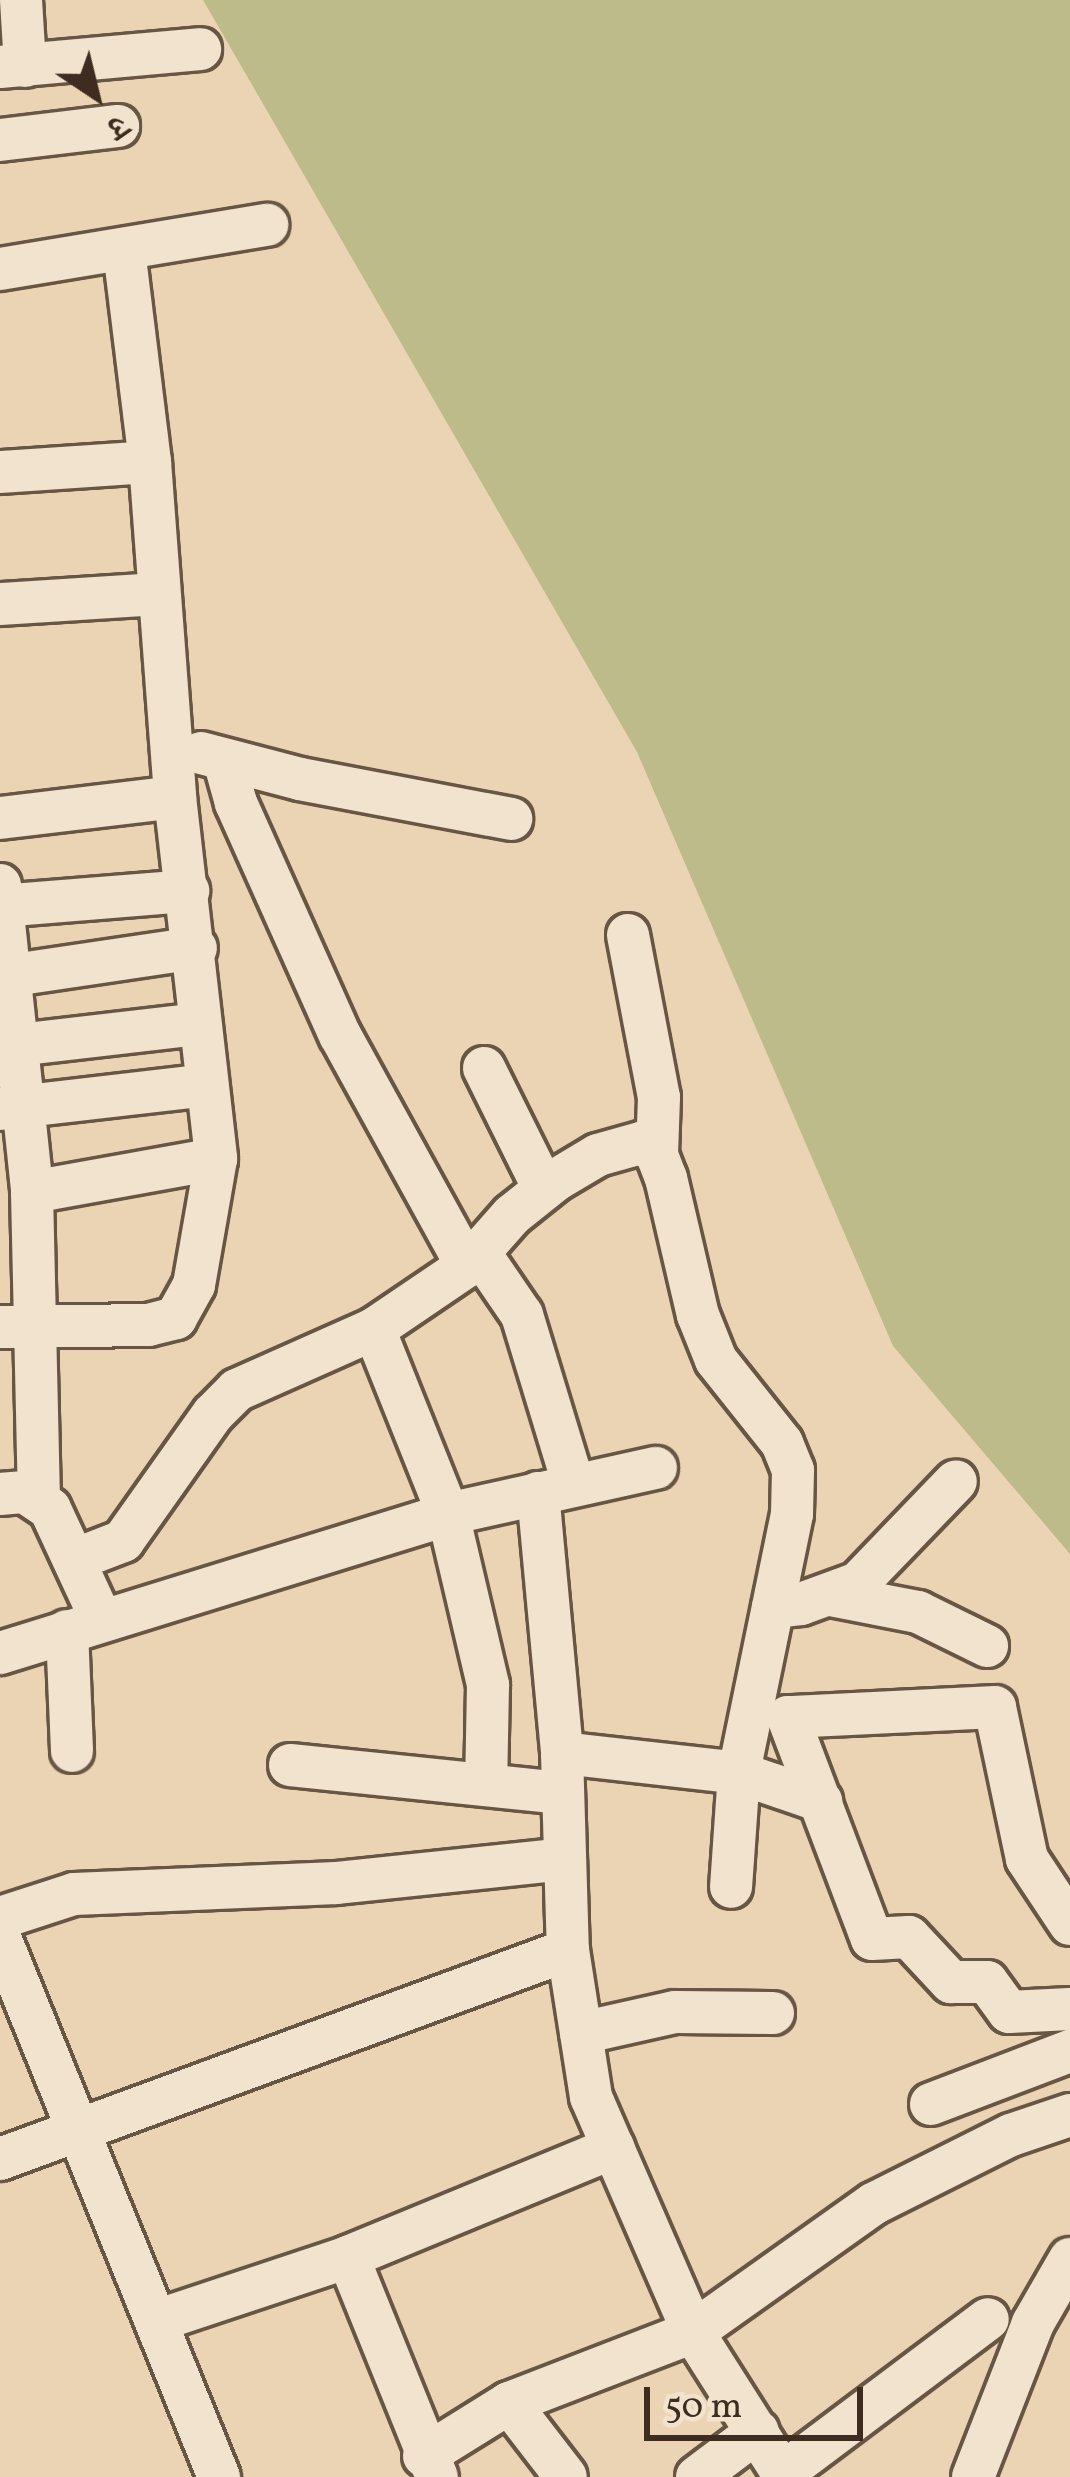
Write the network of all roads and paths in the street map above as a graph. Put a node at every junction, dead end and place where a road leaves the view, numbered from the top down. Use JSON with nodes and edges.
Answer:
{"nodes":[{"id":1,"x":21,"y":0,"type":"edge"},
{"id":2,"x":200,"y":49,"type":"dead end"},
{"id":3,"x":12,"y":66,"type":"edge"},
{"id":4,"x":118,"y":126,"type":"dead end"},
{"id":5,"x":0,"y":140,"type":"edge"},
{"id":6,"x":267,"y":225,"type":"dead end"},
{"id":7,"x":124,"y":250,"type":"junction"},
{"id":8,"x":0,"y":269,"type":"edge"},
{"id":9,"x":150,"y":461,"type":"junction"},
{"id":10,"x":0,"y":472,"type":"edge"},
{"id":11,"x":158,"y":594,"type":"junction"},
{"id":12,"x":0,"y":604,"type":"edge"},
{"id":13,"x":171,"y":745,"type":"junction"},
{"id":14,"x":224,"y":760,"type":"junction"},
{"id":15,"x":175,"y":797,"type":"junction"},
{"id":16,"x":0,"y":818,"type":"edge"},
{"id":17,"x":511,"y":820,"type":"dead end"},
{"id":18,"x":188,"y":891,"type":"junction"},
{"id":19,"x":1,"y":899,"type":"edge"},
{"id":20,"x":628,"y":935,"type":"dead end"},
{"id":21,"x":196,"y":948,"type":"junction"},
{"id":22,"x":5,"y":977,"type":"edge"},
{"id":23,"x":199,"y":1024,"type":"junction"},
{"id":24,"x":9,"y":1047,"type":"edge"},
{"id":25,"x":484,"y":1068,"type":"dead end"},
{"id":26,"x":207,"y":1085,"type":"junction"},
{"id":27,"x":12,"y":1108,"type":"edge"},
{"id":28,"x":657,"y":1155,"type":"junction"},
{"id":29,"x":216,"y":1159,"type":"junction"},
{"id":30,"x":21,"y":1180,"type":"edge"},
{"id":31,"x":544,"y":1189,"type":"junction"},
{"id":32,"x":16,"y":1242,"type":"edge"},
{"id":33,"x":473,"y":1259,"type":"junction"},
{"id":34,"x":17,"y":1325,"type":"edge"},
{"id":35,"x":374,"y":1329,"type":"junction"},
{"id":36,"x":656,"y":1468,"type":"dead end"},
{"id":37,"x":956,"y":1481,"type":"dead end"},
{"id":38,"x":556,"y":1488,"type":"junction"},
{"id":39,"x":19,"y":1496,"type":"edge"},
{"id":40,"x":448,"y":1514,"type":"junction"},
{"id":41,"x":74,"y":1560,"type":"junction"},
{"id":42,"x":830,"y":1595,"type":"junction"},
{"id":43,"x":773,"y":1607,"type":"junction"},
{"id":44,"x":84,"y":1626,"type":"junction"},
{"id":45,"x":987,"y":1646,"type":"dead end"},
{"id":46,"x":0,"y":1654,"type":"edge"},
{"id":47,"x":72,"y":1751,"type":"dead end"},
{"id":48,"x":290,"y":1765,"type":"dead end"},
{"id":49,"x":563,"y":1773,"type":"junction"},
{"id":50,"x":739,"y":1773,"type":"junction"},
{"id":51,"x":487,"y":1785,"type":"junction"},
{"id":52,"x":820,"y":1801,"type":"junction"},
{"id":53,"x":565,"y":1859,"type":"junction"},
{"id":54,"x":731,"y":1887,"type":"dead end"},
{"id":55,"x":0,"y":1918,"type":"edge"},
{"id":56,"x":1070,"y":1924,"type":"edge"},
{"id":57,"x":0,"y":1938,"type":"edge"},
{"id":58,"x":568,"y":1950,"type":"junction"},
{"id":59,"x":1070,"y":2008,"type":"edge"},
{"id":60,"x":773,"y":2013,"type":"dead end"},
{"id":61,"x":581,"y":2033,"type":"junction"},
{"id":62,"x":1070,"y":2051,"type":"edge"},
{"id":63,"x":931,"y":2104,"type":"dead end"},
{"id":64,"x":1070,"y":2115,"type":"edge"},
{"id":65,"x":76,"y":2128,"type":"junction"},
{"id":66,"x":613,"y":2148,"type":"junction"},
{"id":67,"x":0,"y":2159,"type":"edge"},
{"id":68,"x":348,"y":2257,"type":"junction"},
{"id":69,"x":1070,"y":2259,"type":"edge"},
{"id":70,"x":988,"y":2319,"type":"dead end"},
{"id":71,"x":156,"y":2320,"type":"junction"},
{"id":72,"x":693,"y":2332,"type":"junction"},
{"id":73,"x":509,"y":2402,"type":"junction"},
{"id":74,"x":758,"y":2432,"type":"junction"},
{"id":75,"x":430,"y":2467,"type":"edge"},
{"id":76,"x":784,"y":2475,"type":"edge"},
{"id":77,"x":220,"y":2477,"type":"edge"},
{"id":78,"x":566,"y":2477,"type":"edge"},
{"id":79,"x":697,"y":2477,"type":"edge"},
{"id":80,"x":973,"y":2477,"type":"edge"}],
"edges":[{"from":1,"to":3,"type":"street"},
{"from":2,"to":3,"type":"street"},
{"from":4,"to":5,"type":"street"},
{"from":6,"to":7,"type":"street"},
{"from":7,"to":8,"type":"street"},
{"from":7,"to":9,"type":"street"},
{"from":9,"to":10,"type":"street"},
{"from":9,"to":11,"type":"street"},
{"from":11,"to":12,"type":"street"},
{"from":11,"to":13,"type":"street"},
{"from":13,"to":14,"type":"street"},
{"from":13,"to":15,"type":"street"},
{"from":14,"to":17,"type":"street"},
{"from":14,"to":33,"type":"street"},
{"from":15,"to":16,"type":"street"},
{"from":15,"to":18,"type":"street"},
{"from":18,"to":19,"type":"street"},
{"from":18,"to":21,"type":"street"},
{"from":19,"to":22,"type":"street"},
{"from":20,"to":28,"type":"street"},
{"from":21,"to":22,"type":"street"},
{"from":21,"to":23,"type":"street"},
{"from":22,"to":24,"type":"street"},
{"from":23,"to":24,"type":"street"},
{"from":23,"to":26,"type":"street"},
{"from":24,"to":27,"type":"street"},
{"from":25,"to":31,"type":"street"},
{"from":26,"to":27,"type":"street"},
{"from":26,"to":29,"type":"street"},
{"from":27,"to":30,"type":"street"},
{"from":28,"to":31,"type":"street"},
{"from":28,"to":43,"type":"street"},
{"from":29,"to":30,"type":"street"},
{"from":29,"to":34,"type":"street"},
{"from":30,"to":32,"type":"street"},
{"from":31,"to":33,"type":"street"},
{"from":32,"to":34,"type":"street"},
{"from":33,"to":35,"type":"street"},
{"from":33,"to":38,"type":"street"},
{"from":34,"to":39,"type":"street"},
{"from":35,"to":40,"type":"street"},
{"from":35,"to":41,"type":"street"},
{"from":36,"to":38,"type":"street"},
{"from":37,"to":42,"type":"street"},
{"from":38,"to":40,"type":"street"},
{"from":38,"to":49,"type":"street"},
{"from":39,"to":41,"type":"street"},
{"from":40,"to":44,"type":"street"},
{"from":40,"to":51,"type":"street"},
{"from":41,"to":44,"type":"street"},
{"from":42,"to":43,"type":"street"},
{"from":42,"to":45,"type":"street"},
{"from":43,"to":50,"type":"street"},
{"from":44,"to":46,"type":"street"},
{"from":44,"to":47,"type":"street"},
{"from":48,"to":51,"type":"street"},
{"from":49,"to":50,"type":"street"},
{"from":49,"to":51,"type":"street"},
{"from":49,"to":53,"type":"street"},
{"from":50,"to":52,"type":"street"},
{"from":50,"to":54,"type":"street"},
{"from":52,"to":56,"type":"street"},
{"from":52,"to":59,"type":"street"},
{"from":53,"to":55,"type":"street"},
{"from":53,"to":58,"type":"street"},
{"from":57,"to":65,"type":"street"},
{"from":58,"to":61,"type":"street"},
{"from":58,"to":65,"type":"street"},
{"from":60,"to":61,"type":"street"},
{"from":61,"to":66,"type":"street"},
{"from":62,"to":63,"type":"street"},
{"from":64,"to":72,"type":"street"},
{"from":65,"to":67,"type":"street"},
{"from":65,"to":71,"type":"street"},
{"from":66,"to":68,"type":"street"},
{"from":66,"to":72,"type":"street"},
{"from":68,"to":71,"type":"street"},
{"from":68,"to":75,"type":"street"},
{"from":69,"to":80,"type":"street"},
{"from":70,"to":76,"type":"street"},
{"from":71,"to":77,"type":"street"},
{"from":72,"to":73,"type":"street"},
{"from":72,"to":74,"type":"street"},
{"from":73,"to":75,"type":"street"},
{"from":73,"to":78,"type":"street"},
{"from":74,"to":76,"type":"street"},
{"from":74,"to":79,"type":"street"}]}
